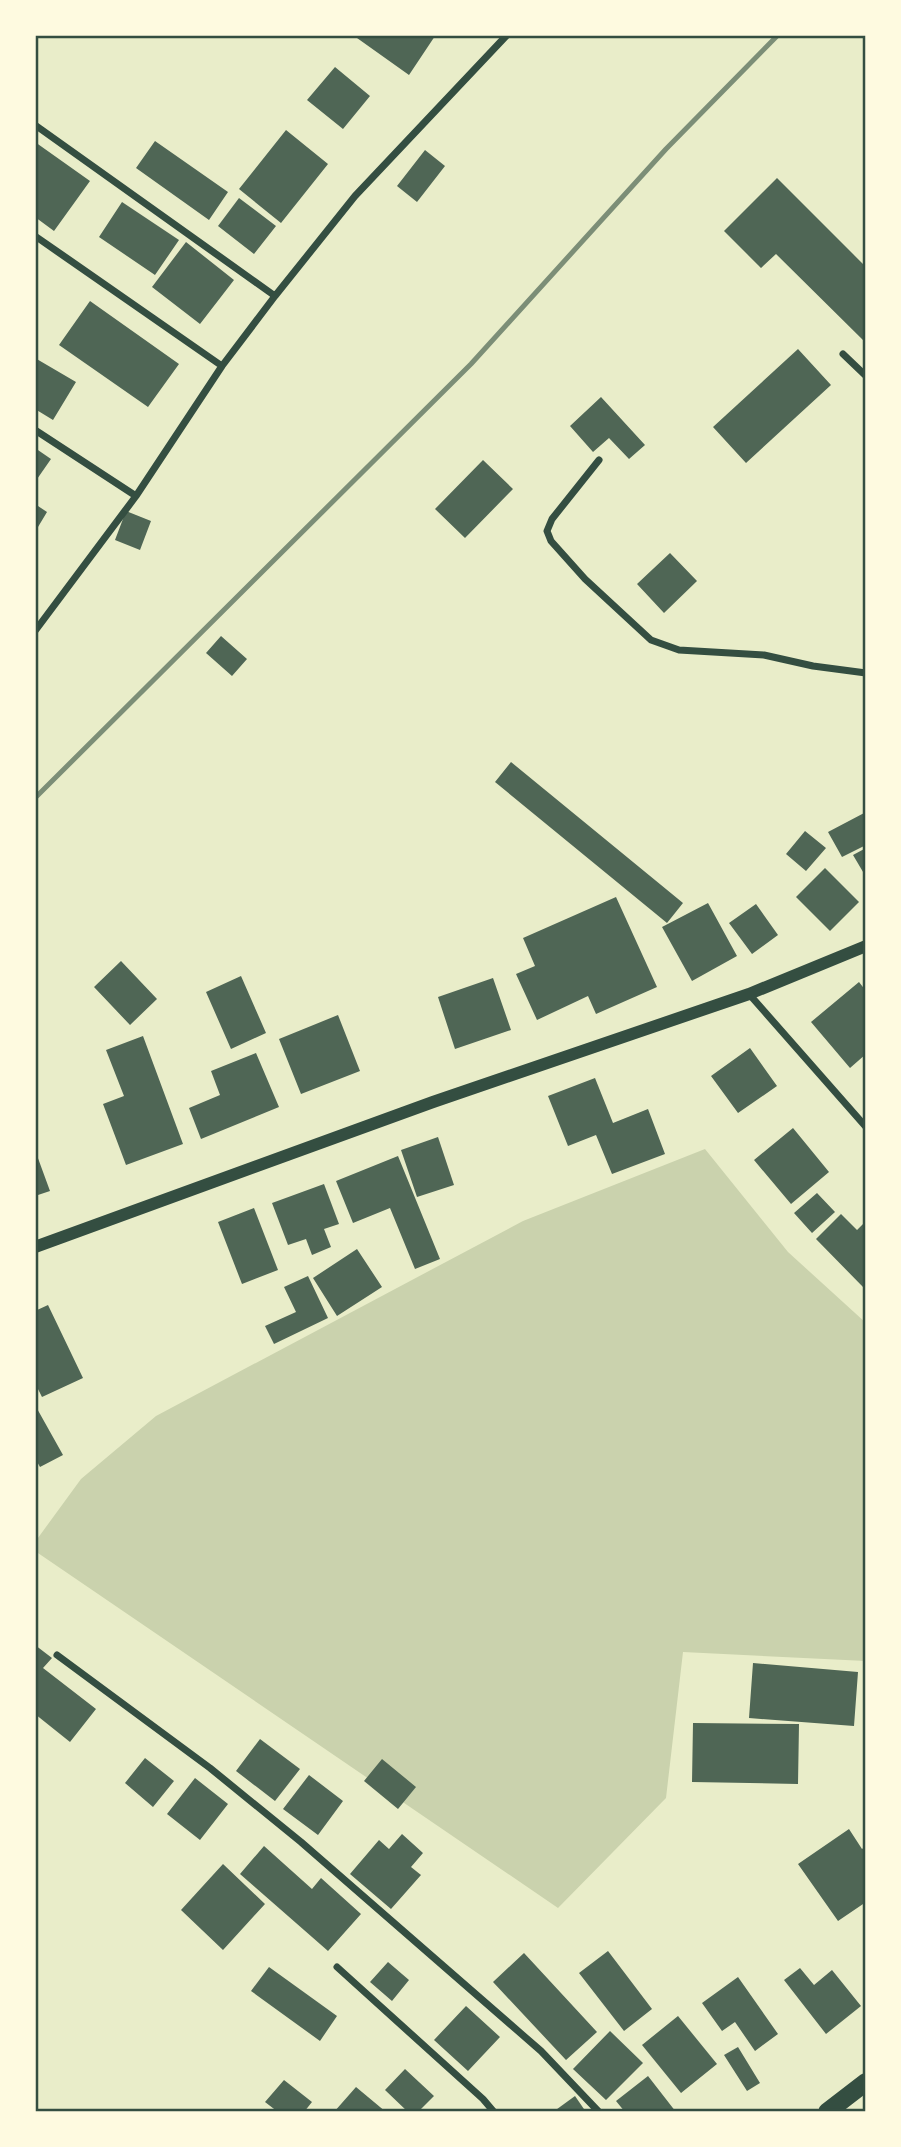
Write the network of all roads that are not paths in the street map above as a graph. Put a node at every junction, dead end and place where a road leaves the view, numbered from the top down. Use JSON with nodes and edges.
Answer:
{"nodes":[{"id":1,"x":507,"y":35,"type":"edge"},
{"id":2,"x":35,"y":125,"type":"edge"},
{"id":3,"x":35,"y":236,"type":"edge"},
{"id":4,"x":275,"y":296,"type":"junction"},
{"id":5,"x":843,"y":354,"type":"dead end"},
{"id":6,"x":222,"y":366,"type":"junction"},
{"id":7,"x":866,"y":376,"type":"edge"},
{"id":8,"x":35,"y":430,"type":"edge"},
{"id":9,"x":599,"y":460,"type":"dead end"},
{"id":10,"x":136,"y":496,"type":"junction"},
{"id":11,"x":35,"y":632,"type":"edge"},
{"id":12,"x":866,"y":673,"type":"edge"},
{"id":13,"x":866,"y":946,"type":"edge"},
{"id":14,"x":749,"y":994,"type":"junction"},
{"id":15,"x":866,"y":1127,"type":"edge"},
{"id":16,"x":35,"y":1247,"type":"edge"},
{"id":17,"x":57,"y":1655,"type":"dead end"},
{"id":18,"x":337,"y":1967,"type":"dead end"},
{"id":19,"x":866,"y":2082,"type":"edge"},
{"id":20,"x":494,"y":2112,"type":"edge"},
{"id":21,"x":599,"y":2112,"type":"edge"},
{"id":22,"x":827,"y":2112,"type":"edge"}],
"edges":[{"from":1,"to":4,"type":"street"},
{"from":2,"to":4,"type":"street"},
{"from":3,"to":6,"type":"street"},
{"from":4,"to":6,"type":"street"},
{"from":5,"to":7,"type":"street"},
{"from":6,"to":10,"type":"street"},
{"from":8,"to":10,"type":"street"},
{"from":9,"to":12,"type":"street"},
{"from":10,"to":11,"type":"street"},
{"from":13,"to":14,"type":"street"},
{"from":14,"to":15,"type":"street"},
{"from":14,"to":16,"type":"street"},
{"from":17,"to":21,"type":"street"},
{"from":18,"to":20,"type":"street"},
{"from":19,"to":22,"type":"main road"}]}
